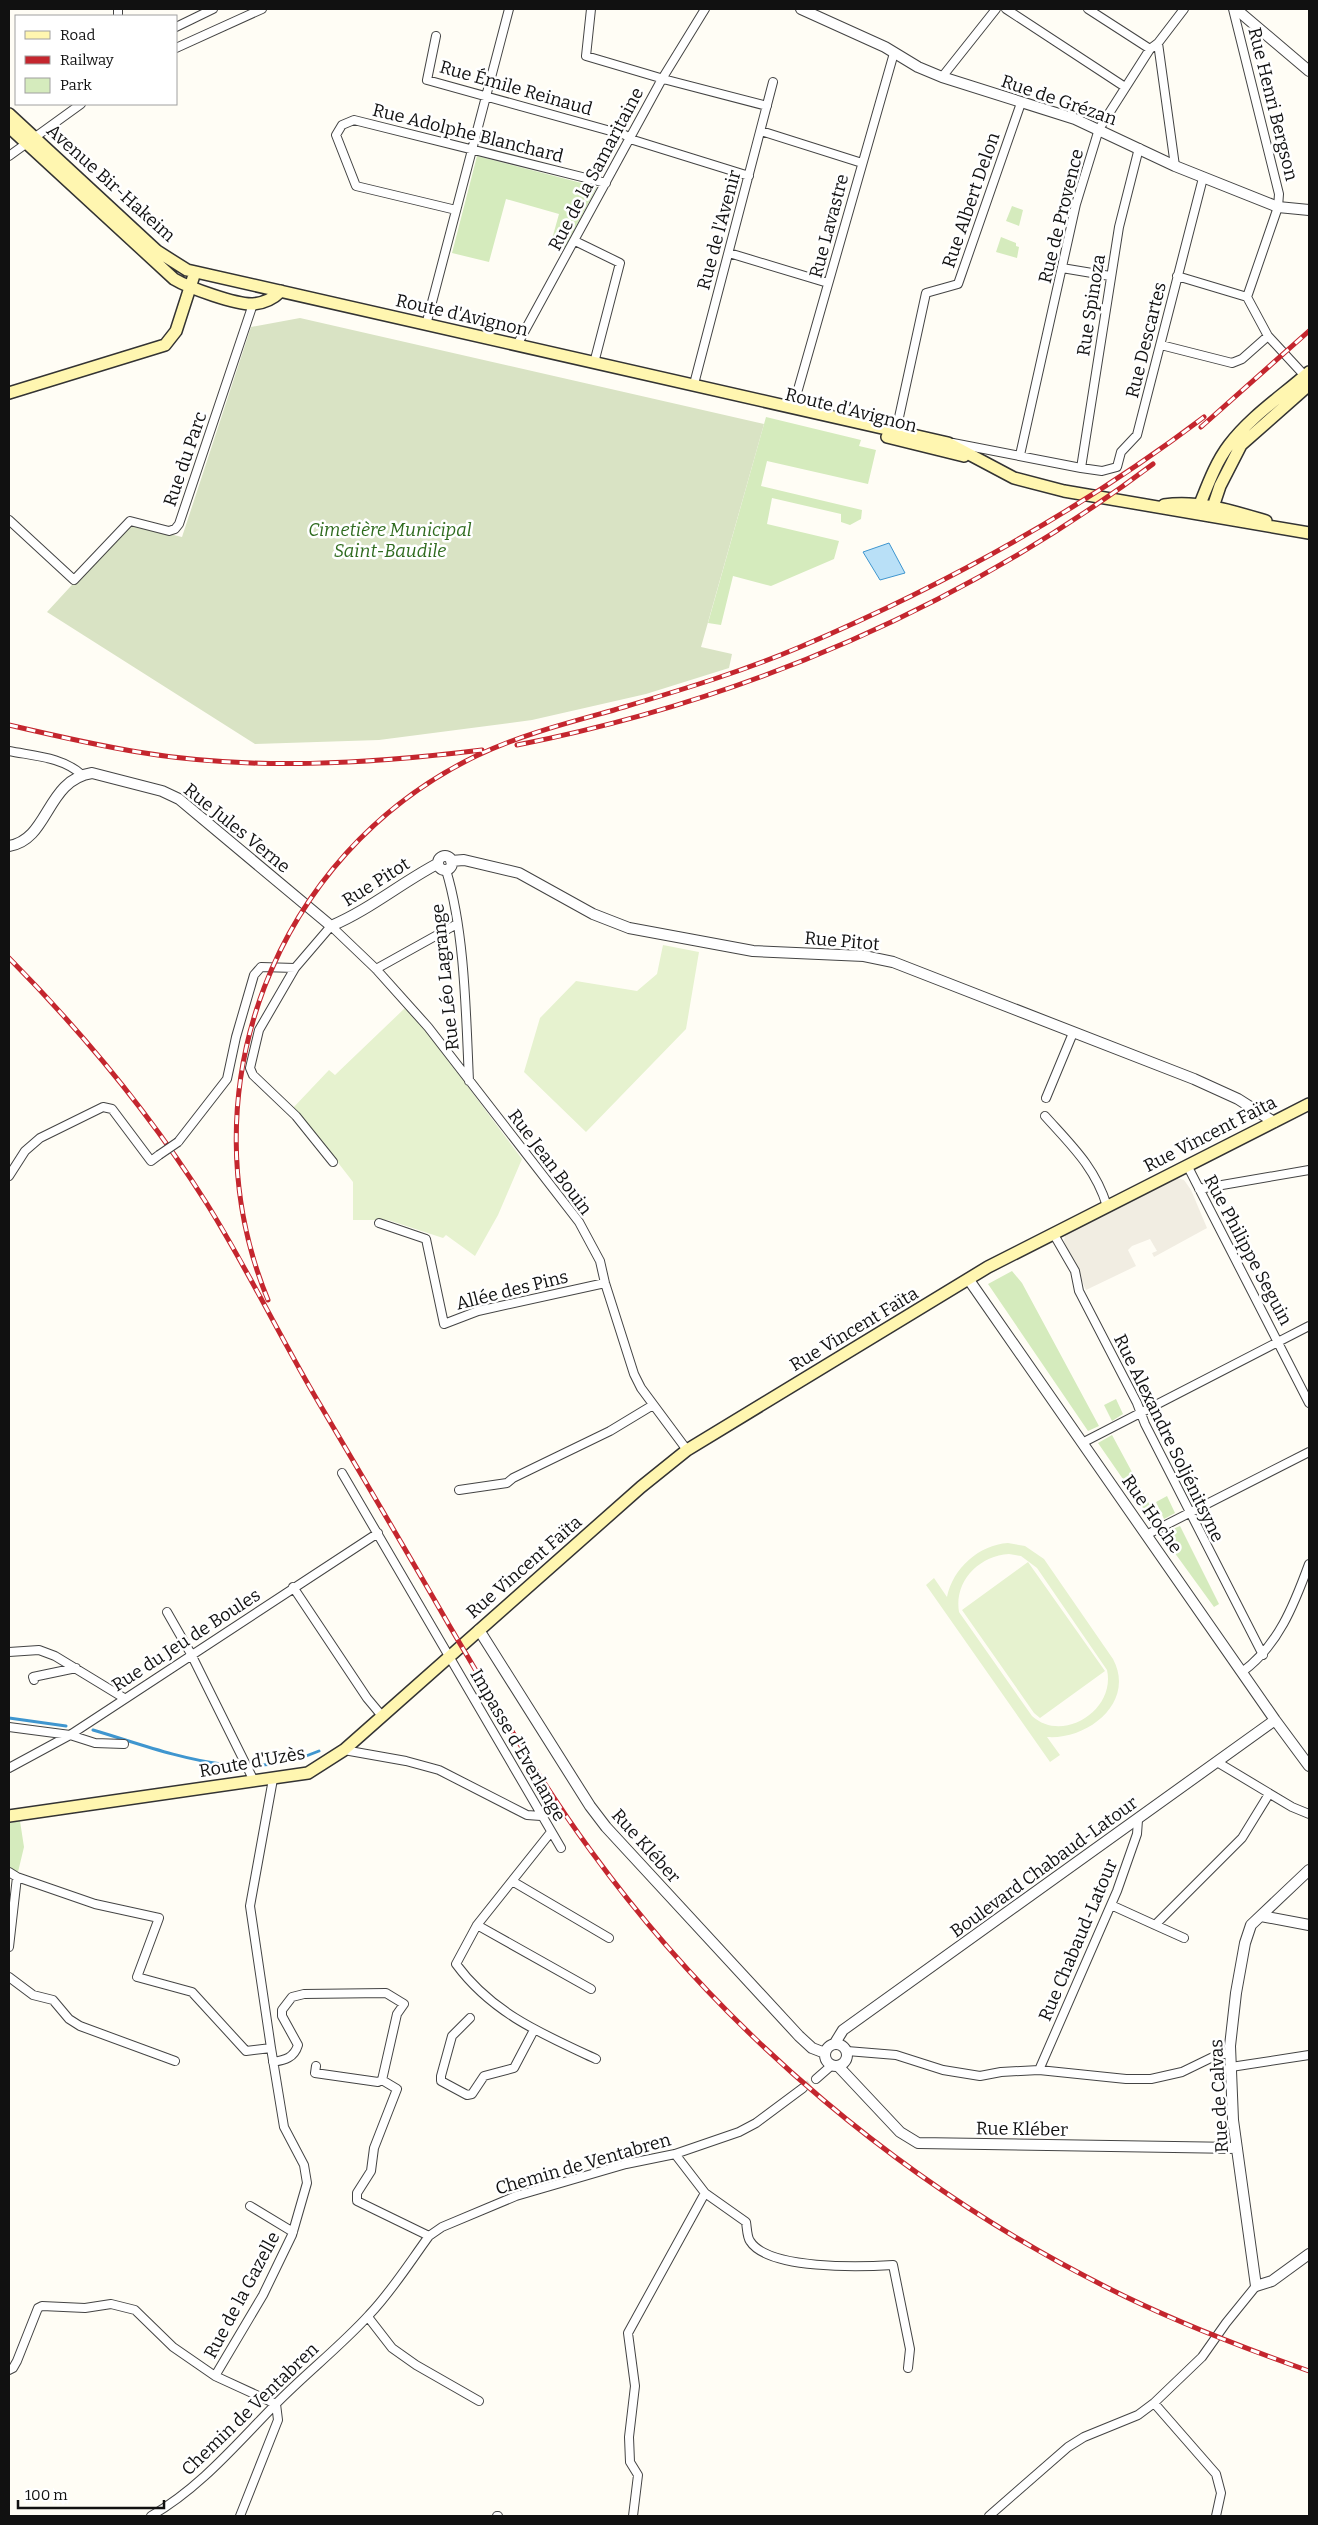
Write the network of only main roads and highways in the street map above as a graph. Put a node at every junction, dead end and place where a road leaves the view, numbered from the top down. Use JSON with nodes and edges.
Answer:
{"nodes":[{"id":1,"x":9,"y":114,"type":"edge"},
{"id":2,"x":9,"y":128,"type":"edge"},
{"id":3,"x":31,"y":140,"type":"junction"},
{"id":4,"x":194,"y":272,"type":"junction"},
{"id":5,"x":190,"y":288,"type":"junction"},
{"id":6,"x":281,"y":291,"type":"junction"},
{"id":7,"x":634,"y":372,"type":"junction"},
{"id":8,"x":1308,"y":378,"type":"edge"},
{"id":9,"x":9,"y":393,"type":"edge"},
{"id":10,"x":973,"y":457,"type":"junction"},
{"id":11,"x":1200,"y":504,"type":"junction"},
{"id":12,"x":1152,"y":506,"type":"junction"},
{"id":13,"x":1211,"y":512,"type":"junction"},
{"id":14,"x":1309,"y":533,"type":"edge"},
{"id":15,"x":1309,"y":1104,"type":"edge"},
{"id":16,"x":458,"y":1648,"type":"joint"},
{"id":17,"x":9,"y":1816,"type":"edge"}],
"edges":[{"from":1,"to":3,"type":"main road","name":"Avenue Bir-Hakeim"},
{"from":2,"to":3,"type":"main road","name":"Avenue Bir-Hakeim"},
{"from":3,"to":4,"type":"main road","name":"Avenue Bir-Hakeim"},
{"from":3,"to":5,"type":"main road","name":"Avenue Bir-Hakeim"},
{"from":4,"to":5,"type":"main road"},
{"from":4,"to":6,"type":"main road","name":"Route d'Avignon"},
{"from":5,"to":6,"type":"main road"},
{"from":5,"to":9,"type":"main road"},
{"from":6,"to":7,"type":"main road","name":"Route d'Avignon"},
{"from":7,"to":10,"type":"main road","name":"Route d'Avignon"},
{"from":7,"to":10,"type":"main road","name":"Route d'Avignon"},
{"from":8,"to":11,"type":"main road"},
{"from":8,"to":13,"type":"main road"},
{"from":10,"to":12,"type":"main road","name":"Route d'Avignon"},
{"from":11,"to":12,"type":"main road"},
{"from":11,"to":13,"type":"main road"},
{"from":12,"to":13,"type":"main road","name":"Route d'Avignon"},
{"from":13,"to":14,"type":"main road"},
{"from":15,"to":16,"type":"main road","name":"Rue Vincent Faïta"},
{"from":16,"to":17,"type":"main road","name":"Route d'Uzès"}]}
